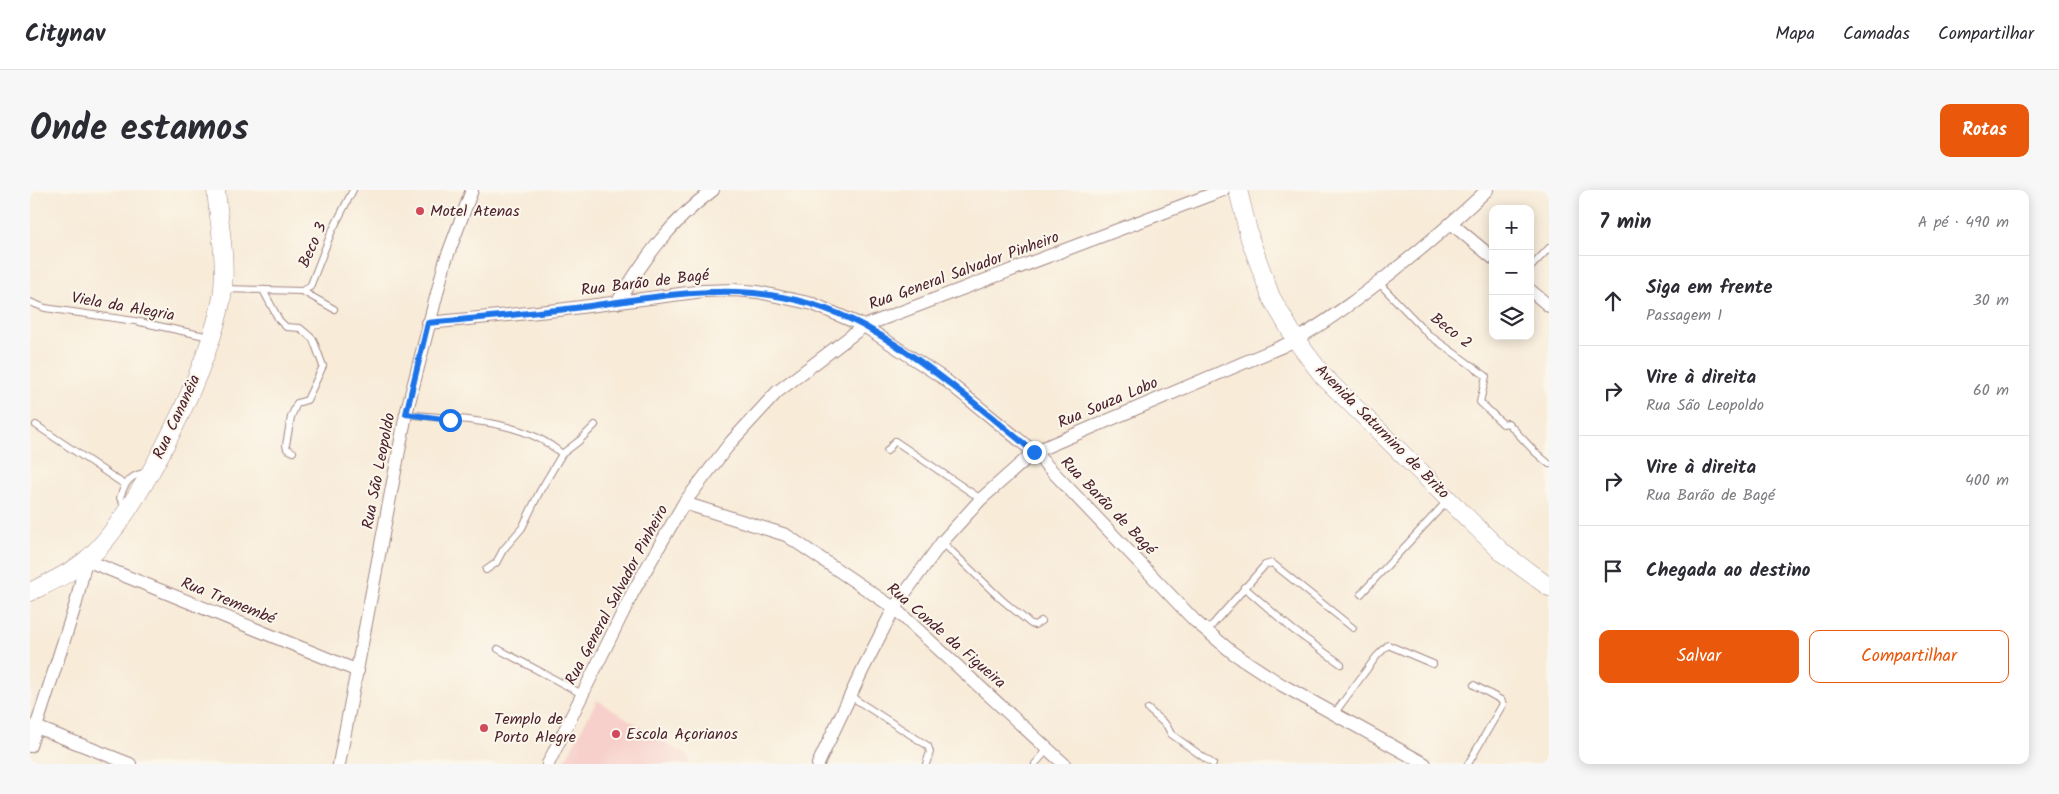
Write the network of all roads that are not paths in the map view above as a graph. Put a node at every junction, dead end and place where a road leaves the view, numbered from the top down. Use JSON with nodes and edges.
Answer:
{"nodes":[{"id":1,"x":216,"y":190,"type":"edge"},
{"id":2,"x":353,"y":190,"type":"edge"},
{"id":3,"x":472,"y":190,"type":"edge"},
{"id":4,"x":712,"y":190,"type":"edge"},
{"id":5,"x":1223,"y":190,"type":"edge"},
{"id":6,"x":1238,"y":190,"type":"edge"},
{"id":7,"x":1487,"y":190,"type":"edge"},
{"id":8,"x":1452,"y":224,"type":"junction"},
{"id":9,"x":1549,"y":248,"type":"edge"},
{"id":10,"x":1489,"y":255,"type":"edge"},
{"id":11,"x":1534,"y":264,"type":"edge"},
{"id":12,"x":1379,"y":283,"type":"junction"},
{"id":13,"x":223,"y":289,"type":"junction"},
{"id":14,"x":263,"y":290,"type":"junction"},
{"id":15,"x":302,"y":291,"type":"junction"},
{"id":16,"x":1534,"y":293,"type":"edge"},
{"id":17,"x":30,"y":302,"type":"edge"},
{"id":18,"x":617,"y":303,"type":"junction"},
{"id":19,"x":1549,"y":306,"type":"edge"},
{"id":20,"x":334,"y":309,"type":"dead end"},
{"id":21,"x":428,"y":323,"type":"junction"},
{"id":22,"x":864,"y":326,"type":"junction"},
{"id":23,"x":212,"y":338,"type":"junction"},
{"id":24,"x":1296,"y":340,"type":"junction"},
{"id":25,"x":406,"y":414,"type":"junction"},
{"id":26,"x":36,"y":425,"type":"dead end"},
{"id":27,"x":595,"y":425,"type":"dead end"},
{"id":28,"x":886,"y":451,"type":"dead end"},
{"id":29,"x":293,"y":452,"type":"dead end"},
{"id":30,"x":1034,"y":452,"type":"junction"},
{"id":31,"x":562,"y":454,"type":"junction"},
{"id":32,"x":1549,"y":464,"type":"edge"},
{"id":33,"x":150,"y":474,"type":"junction"},
{"id":34,"x":125,"y":485,"type":"junction"},
{"id":35,"x":981,"y":499,"type":"junction"},
{"id":36,"x":1448,"y":500,"type":"junction"},
{"id":37,"x":684,"y":503,"type":"junction"},
{"id":38,"x":128,"y":510,"type":"junction"},
{"id":39,"x":942,"y":542,"type":"junction"},
{"id":40,"x":86,"y":560,"type":"junction"},
{"id":41,"x":486,"y":570,"type":"dead end"},
{"id":42,"x":1244,"y":587,"type":"junction"},
{"id":43,"x":1549,"y":587,"type":"edge"},
{"id":44,"x":30,"y":592,"type":"edge"},
{"id":45,"x":1360,"y":594,"type":"dead end"},
{"id":46,"x":894,"y":608,"type":"junction"},
{"id":47,"x":1041,"y":621,"type":"dead end"},
{"id":48,"x":1353,"y":628,"type":"dead end"},
{"id":49,"x":1207,"y":631,"type":"junction"},
{"id":50,"x":498,"y":649,"type":"dead end"},
{"id":51,"x":1341,"y":664,"type":"dead end"},
{"id":52,"x":1433,"y":664,"type":"dead end"},
{"id":53,"x":358,"y":671,"type":"junction"},
{"id":54,"x":1474,"y":685,"type":"dead end"},
{"id":55,"x":582,"y":694,"type":"junction"},
{"id":56,"x":850,"y":696,"type":"junction"},
{"id":57,"x":1148,"y":709,"type":"dead end"},
{"id":58,"x":1334,"y":714,"type":"junction"},
{"id":59,"x":36,"y":727,"type":"junction"},
{"id":60,"x":30,"y":746,"type":"edge"},
{"id":61,"x":1048,"y":749,"type":"junction"},
{"id":62,"x":130,"y":764,"type":"edge"},
{"id":63,"x":339,"y":764,"type":"edge"},
{"id":64,"x":548,"y":764,"type":"edge"},
{"id":65,"x":818,"y":764,"type":"edge"},
{"id":66,"x":926,"y":764,"type":"edge"},
{"id":67,"x":1035,"y":764,"type":"edge"},
{"id":68,"x":1064,"y":764,"type":"edge"},
{"id":69,"x":1214,"y":764,"type":"edge"},
{"id":70,"x":1424,"y":764,"type":"edge"},
{"id":71,"x":1468,"y":764,"type":"edge"}],
"edges":[{"from":1,"to":13,"type":"main road","name":"Rua Cananéia"},
{"from":2,"to":15,"type":"lane","name":"Beco 3"},
{"from":3,"to":21,"type":"street","name":"Rua São Leopoldo"},
{"from":4,"to":18,"type":"street"},
{"from":5,"to":22,"type":"street","name":"Rua General Salvador Pinheiro"},
{"from":6,"to":24,"type":"main road","name":"Avenida Saturnino de Brito"},
{"from":7,"to":8,"type":"street","name":"Rua Souza Lobo"},
{"from":8,"to":10,"type":"street"},
{"from":8,"to":12,"type":"street","name":"Rua Souza Lobo"},
{"from":9,"to":11,"type":"lane"},
{"from":12,"to":24,"type":"street","name":"Rua Souza Lobo"},
{"from":12,"to":32,"type":"lane","name":"Beco 2"},
{"from":13,"to":14,"type":"lane","name":"Beco 3"},
{"from":13,"to":23,"type":"main road","name":"Rua Cananéia"},
{"from":14,"to":15,"type":"lane","name":"Beco 3"},
{"from":14,"to":29,"type":"lane"},
{"from":15,"to":20,"type":"lane"},
{"from":16,"to":19,"type":"street"},
{"from":17,"to":23,"type":"lane","name":"Viela da Alegria"},
{"from":18,"to":21,"type":"street","name":"Rua Barão de Bagé"},
{"from":18,"to":22,"type":"street","name":"Rua Barão de Bagé"},
{"from":21,"to":25,"type":"street","name":"Rua São Leopoldo"},
{"from":22,"to":30,"type":"street","name":"Rua Barão de Bagé"},
{"from":22,"to":37,"type":"street","name":"Rua General Salvador Pinheiro"},
{"from":23,"to":33,"type":"main road","name":"Rua Cananéia"},
{"from":24,"to":30,"type":"street","name":"Rua Souza Lobo"},
{"from":24,"to":36,"type":"main road","name":"Avenida Saturnino de Brito"},
{"from":25,"to":31,"type":"lane"},
{"from":25,"to":53,"type":"street","name":"Rua São Leopoldo"},
{"from":26,"to":34,"type":"lane"},
{"from":27,"to":31,"type":"lane"},
{"from":28,"to":35,"type":"lane"},
{"from":30,"to":35,"type":"street","name":"Rua Souza Lobo"},
{"from":30,"to":49,"type":"street","name":"Rua Barão de Bagé"},
{"from":31,"to":41,"type":"lane"},
{"from":33,"to":34,"type":"lane"},
{"from":33,"to":38,"type":"main road","name":"Rua Cananéia"},
{"from":34,"to":38,"type":"lane"},
{"from":35,"to":39,"type":"street","name":"Rua Souza Lobo"},
{"from":36,"to":43,"type":"main road","name":"Avenida Saturnino de Brito"},
{"from":36,"to":45,"type":"lane"},
{"from":37,"to":46,"type":"street","name":"Rua Conde da Figueira"},
{"from":37,"to":55,"type":"street","name":"Rua General Salvador Pinheiro"},
{"from":38,"to":40,"type":"main road","name":"Rua Cananéia"},
{"from":39,"to":46,"type":"street","name":"Rua Souza Lobo"},
{"from":39,"to":47,"type":"lane"},
{"from":40,"to":44,"type":"main road","name":"Rua Cananéia"},
{"from":40,"to":53,"type":"street","name":"Rua Tremembé"},
{"from":40,"to":59,"type":"street"},
{"from":42,"to":48,"type":"lane"},
{"from":42,"to":49,"type":"lane"},
{"from":42,"to":51,"type":"lane"},
{"from":46,"to":56,"type":"street","name":"Rua Souza Lobo"},
{"from":46,"to":61,"type":"street","name":"Rua Conde da Figueira"},
{"from":49,"to":58,"type":"street","name":"Rua Barão de Bagé"},
{"from":50,"to":55,"type":"lane"},
{"from":52,"to":58,"type":"lane"},
{"from":53,"to":63,"type":"street","name":"Rua São Leopoldo"},
{"from":54,"to":71,"type":"lane"},
{"from":55,"to":64,"type":"street","name":"Rua General Salvador Pinheiro"},
{"from":56,"to":65,"type":"street","name":"Rua Souza Lobo"},
{"from":56,"to":66,"type":"lane"},
{"from":57,"to":69,"type":"lane"},
{"from":58,"to":70,"type":"street","name":"Rua Barão de Bagé"},
{"from":59,"to":60,"type":"street"},
{"from":59,"to":62,"type":"street"},
{"from":61,"to":67,"type":"lane"},
{"from":61,"to":68,"type":"street","name":"Rua Conde da Figueira"}]}
